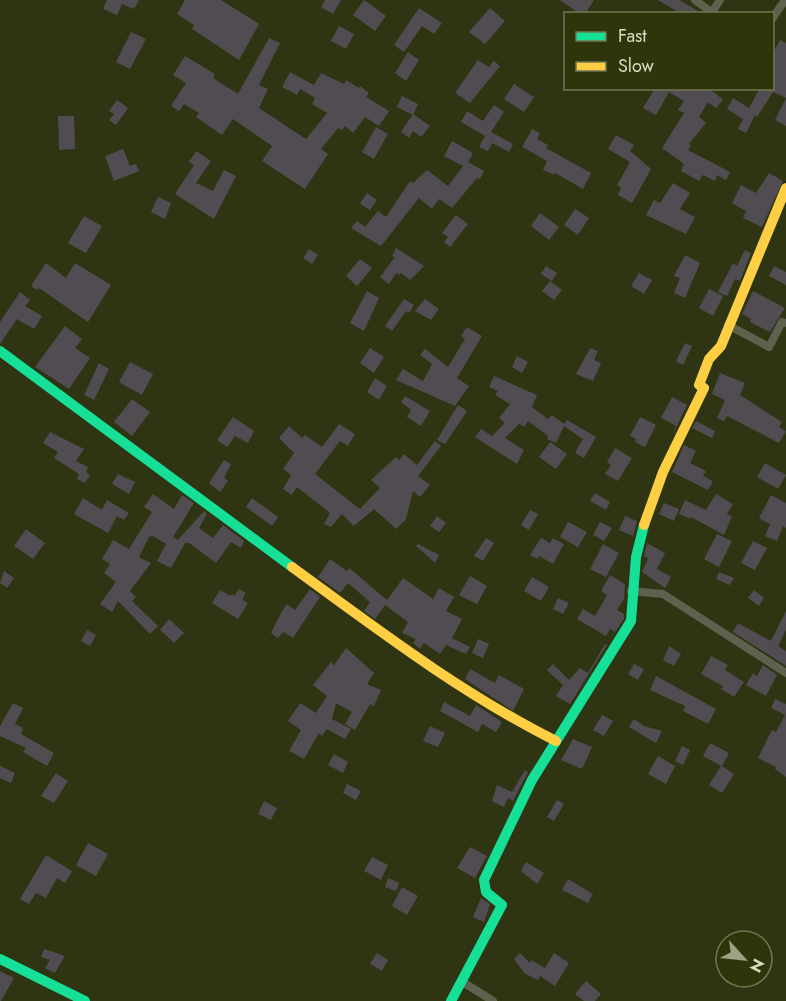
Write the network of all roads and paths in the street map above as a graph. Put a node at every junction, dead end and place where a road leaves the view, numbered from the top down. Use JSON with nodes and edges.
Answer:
{"nodes":[{"id":1,"x":695,"y":0,"type":"edge"},
{"id":2,"x":785,"y":0,"type":"edge"},
{"id":3,"x":712,"y":12,"type":"edge"},
{"id":4,"x":774,"y":16,"type":"edge"},
{"id":5,"x":786,"y":188,"type":"edge"},
{"id":6,"x":786,"y":323,"type":"edge"},
{"id":7,"x":728,"y":325,"type":"junction"},
{"id":8,"x":0,"y":351,"type":"edge"},
{"id":9,"x":631,"y":591,"type":"junction"},
{"id":10,"x":786,"y":673,"type":"edge"},
{"id":11,"x":556,"y":741,"type":"junction"},
{"id":12,"x":0,"y":959,"type":"edge"},
{"id":13,"x":461,"y":981,"type":"junction"},
{"id":14,"x":85,"y":1001,"type":"edge"},
{"id":15,"x":451,"y":1001,"type":"edge"},
{"id":16,"x":493,"y":1001,"type":"edge"}],
"edges":[{"from":1,"to":3,"type":"street"},
{"from":2,"to":4,"type":"street"},
{"from":5,"to":7,"type":"street"},
{"from":6,"to":7,"type":"street"},
{"from":7,"to":9,"type":"street"},
{"from":8,"to":11,"type":"street"},
{"from":9,"to":10,"type":"street"},
{"from":9,"to":11,"type":"street"},
{"from":11,"to":13,"type":"street"},
{"from":12,"to":14,"type":"street"},
{"from":13,"to":15,"type":"street"},
{"from":13,"to":16,"type":"street"}]}
